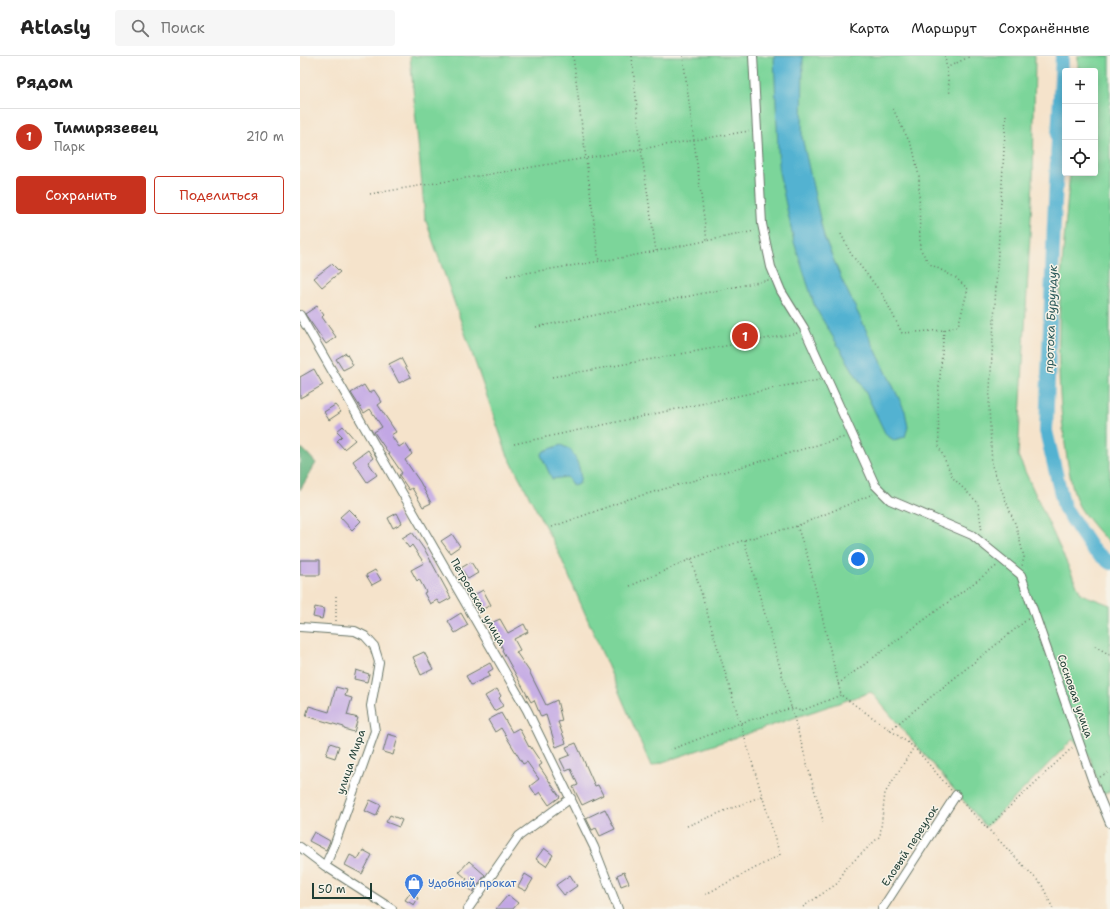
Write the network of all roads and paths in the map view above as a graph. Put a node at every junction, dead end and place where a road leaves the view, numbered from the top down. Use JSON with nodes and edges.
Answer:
{"nodes":[{"id":1,"x":573,"y":56,"type":"edge"},
{"id":2,"x":632,"y":56,"type":"edge"},
{"id":3,"x":683,"y":56,"type":"edge"},
{"id":4,"x":753,"y":56,"type":"edge"},
{"id":5,"x":945,"y":56,"type":"edge"},
{"id":6,"x":971,"y":56,"type":"edge"},
{"id":7,"x":946,"y":68,"type":"junction"},
{"id":8,"x":950,"y":95,"type":"dead end"},
{"id":9,"x":892,"y":107,"type":"dead end"},
{"id":10,"x":1006,"y":114,"type":"dead end"},
{"id":11,"x":757,"y":130,"type":"junction"},
{"id":12,"x":695,"y":141,"type":"junction"},
{"id":13,"x":642,"y":149,"type":"junction"},
{"id":14,"x":586,"y":158,"type":"junction"},
{"id":15,"x":370,"y":194,"type":"dead end"},
{"id":16,"x":763,"y":229,"type":"junction"},
{"id":17,"x":841,"y":234,"type":"dead end"},
{"id":18,"x":707,"y":240,"type":"junction"},
{"id":19,"x":656,"y":251,"type":"junction"},
{"id":20,"x":599,"y":262,"type":"junction"},
{"id":21,"x":507,"y":276,"type":"dead end"},
{"id":22,"x":776,"y":279,"type":"junction"},
{"id":23,"x":300,"y":315,"type":"edge"},
{"id":24,"x":536,"y":327,"type":"dead end"},
{"id":25,"x":944,"y":330,"type":"junction"},
{"id":26,"x":806,"y":331,"type":"junction"},
{"id":27,"x":552,"y":378,"type":"dead end"},
{"id":28,"x":826,"y":379,"type":"junction"},
{"id":29,"x":852,"y":435,"type":"junction"},
{"id":30,"x":514,"y":444,"type":"dead end"},
{"id":31,"x":881,"y":491,"type":"junction"},
{"id":32,"x":552,"y":526,"type":"dead end"},
{"id":33,"x":797,"y":526,"type":"junction"},
{"id":34,"x":744,"y":540,"type":"junction"},
{"id":35,"x":983,"y":544,"type":"junction"},
{"id":36,"x":692,"y":560,"type":"junction"},
{"id":37,"x":1004,"y":561,"type":"junction"},
{"id":38,"x":1021,"y":575,"type":"junction"},
{"id":39,"x":630,"y":586,"type":"dead end"},
{"id":40,"x":336,"y":595,"type":"dead end"},
{"id":41,"x":1034,"y":613,"type":"junction"},
{"id":42,"x":300,"y":628,"type":"edge"},
{"id":43,"x":335,"y":629,"type":"junction"},
{"id":44,"x":1095,"y":646,"type":"dead end"},
{"id":45,"x":1110,"y":654,"type":"edge"},
{"id":46,"x":838,"y":684,"type":"junction"},
{"id":47,"x":792,"y":708,"type":"junction"},
{"id":48,"x":740,"y":723,"type":"junction"},
{"id":49,"x":890,"y":730,"type":"dead end"},
{"id":50,"x":1079,"y":742,"type":"junction"},
{"id":51,"x":914,"y":747,"type":"dead end"},
{"id":52,"x":670,"y":750,"type":"dead end"},
{"id":53,"x":1110,"y":771,"type":"edge"},
{"id":54,"x":1092,"y":782,"type":"junction"},
{"id":55,"x":956,"y":795,"type":"dead end"},
{"id":56,"x":762,"y":796,"type":"junction"},
{"id":57,"x":571,"y":798,"type":"junction"},
{"id":58,"x":1110,"y":823,"type":"edge"},
{"id":59,"x":824,"y":824,"type":"dead end"},
{"id":60,"x":687,"y":826,"type":"dead end"},
{"id":61,"x":987,"y":828,"type":"dead end"},
{"id":62,"x":300,"y":847,"type":"edge"},
{"id":63,"x":324,"y":866,"type":"junction"},
{"id":64,"x":704,"y":895,"type":"dead end"},
{"id":65,"x":803,"y":907,"type":"dead end"},
{"id":66,"x":392,"y":909,"type":"edge"},
{"id":67,"x":468,"y":909,"type":"edge"},
{"id":68,"x":618,"y":909,"type":"edge"},
{"id":69,"x":882,"y":909,"type":"edge"}],
"edges":[{"from":1,"to":14,"type":"path"},
{"from":2,"to":13,"type":"path"},
{"from":3,"to":12,"type":"path"},
{"from":4,"to":11,"type":"street"},
{"from":5,"to":7,"type":"path"},
{"from":6,"to":7,"type":"path"},
{"from":7,"to":8,"type":"path"},
{"from":9,"to":25,"type":"path"},
{"from":10,"to":38,"type":"path"},
{"from":11,"to":12,"type":"path"},
{"from":11,"to":16,"type":"street"},
{"from":12,"to":13,"type":"path"},
{"from":12,"to":18,"type":"path"},
{"from":13,"to":14,"type":"path"},
{"from":13,"to":19,"type":"path"},
{"from":14,"to":15,"type":"path"},
{"from":14,"to":20,"type":"path"},
{"from":16,"to":18,"type":"path"},
{"from":16,"to":22,"type":"street"},
{"from":17,"to":25,"type":"path"},
{"from":18,"to":19,"type":"path"},
{"from":19,"to":20,"type":"path"},
{"from":20,"to":21,"type":"path"},
{"from":22,"to":24,"type":"path"},
{"from":22,"to":26,"type":"street"},
{"from":23,"to":57,"type":"street","name":"Петровская улица"},
{"from":25,"to":35,"type":"path"},
{"from":26,"to":27,"type":"path"},
{"from":26,"to":28,"type":"street"},
{"from":28,"to":29,"type":"street"},
{"from":28,"to":30,"type":"path"},
{"from":29,"to":31,"type":"street"},
{"from":29,"to":32,"type":"path"},
{"from":31,"to":33,"type":"path"},
{"from":31,"to":35,"type":"street"},
{"from":33,"to":34,"type":"path"},
{"from":33,"to":46,"type":"path"},
{"from":34,"to":36,"type":"path"},
{"from":34,"to":47,"type":"path"},
{"from":35,"to":37,"type":"street"},
{"from":36,"to":39,"type":"path"},
{"from":36,"to":48,"type":"path"},
{"from":37,"to":38,"type":"street"},
{"from":37,"to":46,"type":"path"},
{"from":38,"to":41,"type":"street","name":"Сосновая улица"},
{"from":40,"to":43,"type":"path"},
{"from":41,"to":49,"type":"path"},
{"from":41,"to":50,"type":"street","name":"Сосновая улица"},
{"from":42,"to":43,"type":"street","name":"улица Мира"},
{"from":43,"to":63,"type":"street","name":"улица Мира"},
{"from":44,"to":45,"type":"path"},
{"from":46,"to":47,"type":"path"},
{"from":47,"to":48,"type":"path"},
{"from":47,"to":59,"type":"path"},
{"from":48,"to":52,"type":"path"},
{"from":48,"to":56,"type":"path"},
{"from":50,"to":54,"type":"street","name":"Сосновая улица"},
{"from":50,"to":61,"type":"path"},
{"from":51,"to":65,"type":"path"},
{"from":53,"to":54,"type":"path"},
{"from":54,"to":58,"type":"street","name":"Сосновая улица"},
{"from":55,"to":69,"type":"street","name":"Еловый переулок"},
{"from":56,"to":60,"type":"path"},
{"from":56,"to":64,"type":"path"},
{"from":57,"to":67,"type":"street"},
{"from":57,"to":68,"type":"street","name":"Петровская улица"},
{"from":62,"to":63,"type":"street"},
{"from":63,"to":66,"type":"street"}]}
